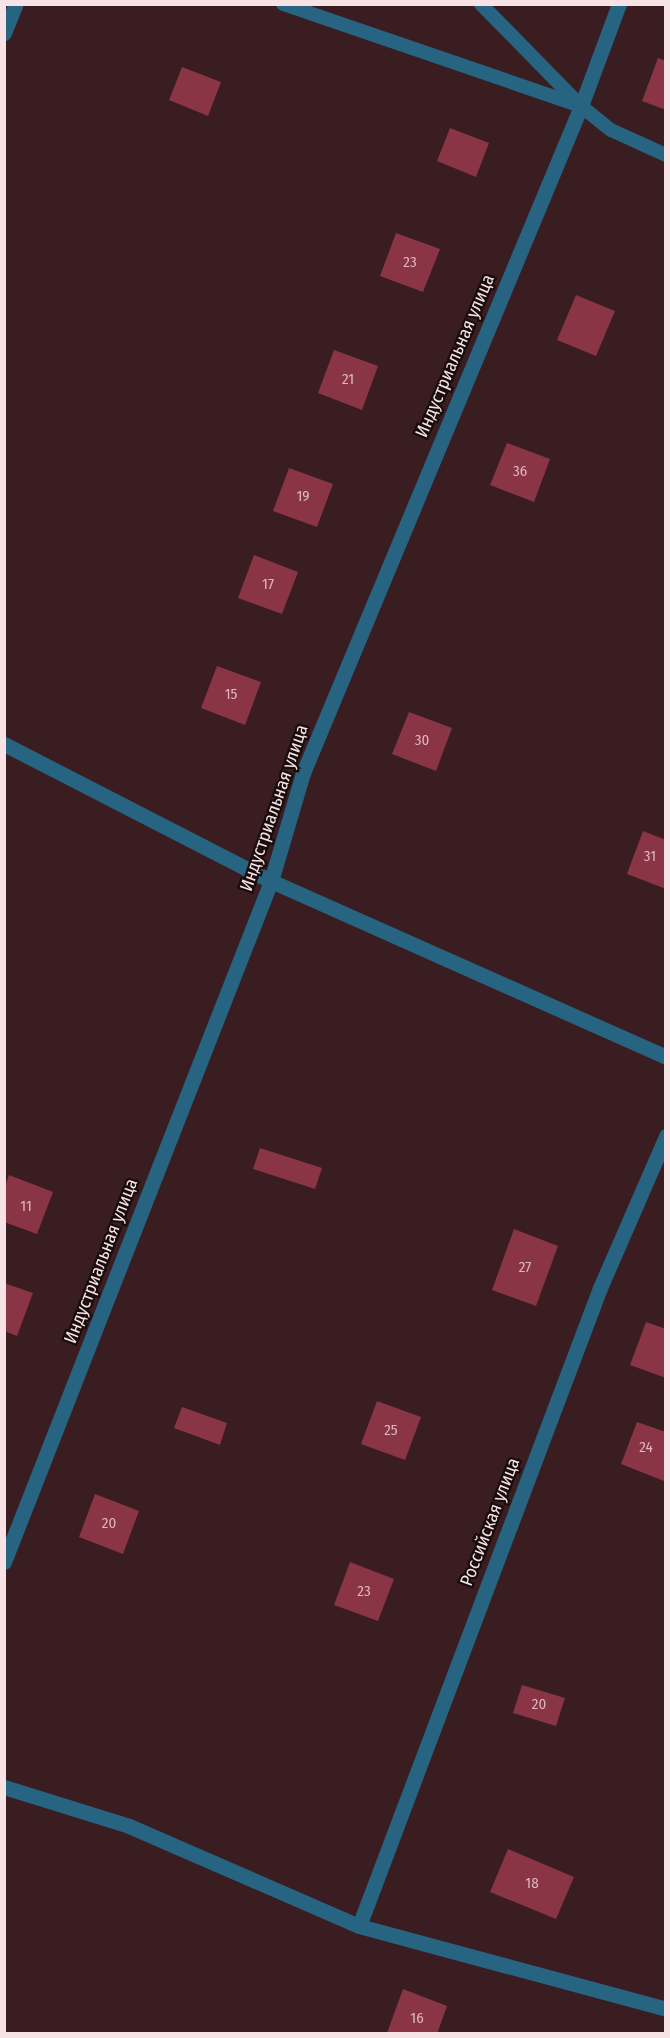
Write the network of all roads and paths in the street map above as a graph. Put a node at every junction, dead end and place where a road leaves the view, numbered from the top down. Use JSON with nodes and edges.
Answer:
{"nodes":[{"id":1,"x":16,"y":4,"type":"edge"},
{"id":2,"x":283,"y":4,"type":"edge"},
{"id":3,"x":481,"y":4,"type":"edge"},
{"id":4,"x":619,"y":4,"type":"edge"},
{"id":5,"x":4,"y":33,"type":"edge"},
{"id":6,"x":581,"y":105,"type":"junction"},
{"id":7,"x":666,"y":154,"type":"edge"},
{"id":8,"x":4,"y":744,"type":"edge"},
{"id":9,"x":271,"y":881,"type":"junction"},
{"id":10,"x":666,"y":1056,"type":"edge"},
{"id":11,"x":666,"y":1136,"type":"edge"},
{"id":12,"x":4,"y":1562,"type":"edge"},
{"id":13,"x":4,"y":1786,"type":"edge"},
{"id":14,"x":359,"y":1926,"type":"junction"},
{"id":15,"x":666,"y":2008,"type":"edge"}],
"edges":[{"from":1,"to":5,"type":"street"},
{"from":2,"to":6,"type":"lane"},
{"from":3,"to":6,"type":"lane"},
{"from":4,"to":6,"type":"street","name":"Индустриальная улица"},
{"from":6,"to":7,"type":"lane"},
{"from":6,"to":9,"type":"street","name":"Индустриальная улица"},
{"from":8,"to":9,"type":"street"},
{"from":9,"to":10,"type":"street"},
{"from":9,"to":12,"type":"street","name":"Индустриальная улица"},
{"from":11,"to":14,"type":"street","name":"Российская улица"},
{"from":13,"to":14,"type":"street"},
{"from":14,"to":15,"type":"street"}]}
